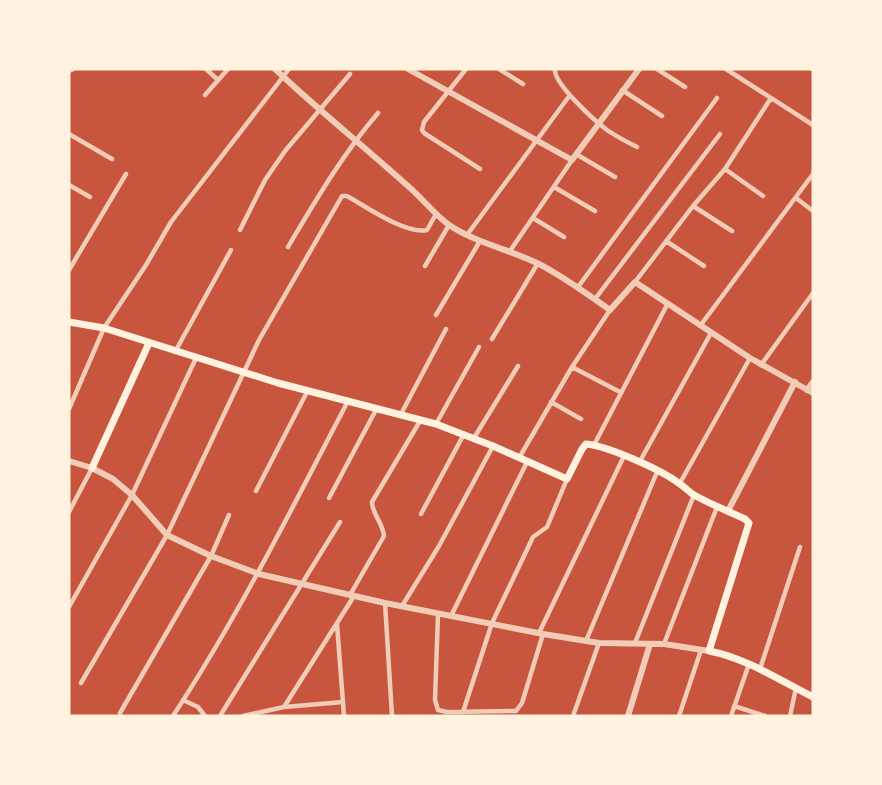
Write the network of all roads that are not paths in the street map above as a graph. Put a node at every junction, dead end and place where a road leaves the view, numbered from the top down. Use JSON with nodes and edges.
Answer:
{"nodes":[{"id":1,"x":206,"y":69,"type":"edge"},
{"id":2,"x":228,"y":69,"type":"edge"},
{"id":3,"x":275,"y":69,"type":"edge"},
{"id":4,"x":289,"y":69,"type":"edge"},
{"id":5,"x":408,"y":69,"type":"edge"},
{"id":6,"x":465,"y":69,"type":"edge"},
{"id":7,"x":499,"y":69,"type":"edge"},
{"id":8,"x":555,"y":69,"type":"edge"},
{"id":9,"x":639,"y":69,"type":"edge"},
{"id":10,"x":657,"y":69,"type":"edge"},
{"id":11,"x":726,"y":69,"type":"edge"},
{"id":12,"x":419,"y":72,"type":"edge"},
{"id":13,"x":350,"y":74,"type":"dead end"},
{"id":14,"x":283,"y":76,"type":"junction"},
{"id":15,"x":218,"y":80,"type":"junction"},
{"id":16,"x":523,"y":84,"type":"dead end"},
{"id":17,"x":685,"y":87,"type":"dead end"},
{"id":18,"x":622,"y":90,"type":"junction"},
{"id":19,"x":447,"y":92,"type":"junction"},
{"id":20,"x":205,"y":95,"type":"dead end"},
{"id":21,"x":570,"y":95,"type":"junction"},
{"id":22,"x":717,"y":98,"type":"dead end"},
{"id":23,"x":771,"y":98,"type":"junction"},
{"id":24,"x":319,"y":108,"type":"junction"},
{"id":25,"x":378,"y":113,"type":"dead end"},
{"id":26,"x":662,"y":116,"type":"dead end"},
{"id":27,"x":599,"y":123,"type":"junction"},
{"id":28,"x":813,"y":125,"type":"edge"},
{"id":29,"x":69,"y":134,"type":"edge"},
{"id":30,"x":720,"y":134,"type":"dead end"},
{"id":31,"x":354,"y":141,"type":"junction"},
{"id":32,"x":535,"y":141,"type":"junction"},
{"id":33,"x":637,"y":147,"type":"dead end"},
{"id":34,"x":576,"y":154,"type":"junction"},
{"id":35,"x":112,"y":159,"type":"dead end"},
{"id":36,"x":572,"y":160,"type":"junction"},
{"id":37,"x":480,"y":169,"type":"dead end"},
{"id":38,"x":725,"y":169,"type":"junction"},
{"id":39,"x":126,"y":174,"type":"dead end"},
{"id":40,"x":813,"y":174,"type":"edge"},
{"id":41,"x":615,"y":177,"type":"dead end"},
{"id":42,"x":69,"y":185,"type":"edge"},
{"id":43,"x":554,"y":187,"type":"junction"},
{"id":44,"x":763,"y":196,"type":"dead end"},
{"id":45,"x":90,"y":197,"type":"dead end"},
{"id":46,"x":796,"y":198,"type":"junction"},
{"id":47,"x":693,"y":206,"type":"junction"},
{"id":48,"x":595,"y":211,"type":"dead end"},
{"id":49,"x":813,"y":211,"type":"edge"},
{"id":50,"x":436,"y":214,"type":"junction"},
{"id":51,"x":533,"y":218,"type":"junction"},
{"id":52,"x":449,"y":225,"type":"junction"},
{"id":53,"x":240,"y":230,"type":"dead end"},
{"id":54,"x":732,"y":231,"type":"dead end"},
{"id":55,"x":467,"y":235,"type":"junction"},
{"id":56,"x":564,"y":237,"type":"dead end"},
{"id":57,"x":480,"y":241,"type":"junction"},
{"id":58,"x":666,"y":241,"type":"junction"},
{"id":59,"x":288,"y":247,"type":"dead end"},
{"id":60,"x":231,"y":250,"type":"dead end"},
{"id":61,"x":510,"y":251,"type":"junction"},
{"id":62,"x":538,"y":263,"type":"junction"},
{"id":63,"x":424,"y":266,"type":"dead end"},
{"id":64,"x":704,"y":266,"type":"dead end"},
{"id":65,"x":69,"y":270,"type":"edge"},
{"id":66,"x":634,"y":282,"type":"junction"},
{"id":67,"x":578,"y":287,"type":"junction"},
{"id":68,"x":813,"y":293,"type":"edge"},
{"id":69,"x":595,"y":299,"type":"junction"},
{"id":70,"x":668,"y":303,"type":"junction"},
{"id":71,"x":610,"y":310,"type":"junction"},
{"id":72,"x":436,"y":315,"type":"dead end"},
{"id":73,"x":69,"y":321,"type":"edge"},
{"id":74,"x":700,"y":326,"type":"junction"},
{"id":75,"x":104,"y":328,"type":"junction"},
{"id":76,"x":446,"y":329,"type":"dead end"},
{"id":77,"x":711,"y":333,"type":"junction"},
{"id":78,"x":492,"y":339,"type":"dead end"},
{"id":79,"x":150,"y":344,"type":"junction"},
{"id":80,"x":479,"y":347,"type":"dead end"},
{"id":81,"x":175,"y":352,"type":"junction"},
{"id":82,"x":195,"y":358,"type":"junction"},
{"id":83,"x":750,"y":358,"type":"junction"},
{"id":84,"x":761,"y":365,"type":"junction"},
{"id":85,"x":518,"y":366,"type":"dead end"},
{"id":86,"x":572,"y":367,"type":"junction"},
{"id":87,"x":244,"y":371,"type":"junction"},
{"id":88,"x":795,"y":382,"type":"junction"},
{"id":89,"x":813,"y":382,"type":"edge"},
{"id":90,"x":308,"y":390,"type":"junction"},
{"id":91,"x":620,"y":392,"type":"junction"},
{"id":92,"x":810,"y":392,"type":"edge"},
{"id":93,"x":348,"y":401,"type":"junction"},
{"id":94,"x":551,"y":402,"type":"junction"},
{"id":95,"x":377,"y":408,"type":"junction"},
{"id":96,"x":69,"y":409,"type":"edge"},
{"id":97,"x":401,"y":414,"type":"junction"},
{"id":98,"x":581,"y":419,"type":"dead end"},
{"id":99,"x":420,"y":421,"type":"junction"},
{"id":100,"x":436,"y":424,"type":"junction"},
{"id":101,"x":464,"y":434,"type":"junction"},
{"id":102,"x":474,"y":438,"type":"junction"},
{"id":103,"x":594,"y":445,"type":"junction"},
{"id":104,"x":493,"y":446,"type":"junction"},
{"id":105,"x":624,"y":456,"type":"junction"},
{"id":106,"x":519,"y":458,"type":"junction"},
{"id":107,"x":69,"y":461,"type":"edge"},
{"id":108,"x":527,"y":462,"type":"junction"},
{"id":109,"x":639,"y":463,"type":"junction"},
{"id":110,"x":92,"y":468,"type":"junction"},
{"id":111,"x":657,"y":472,"type":"junction"},
{"id":112,"x":567,"y":479,"type":"junction"},
{"id":113,"x":680,"y":483,"type":"junction"},
{"id":114,"x":256,"y":491,"type":"dead end"},
{"id":115,"x":132,"y":495,"type":"junction"},
{"id":116,"x":694,"y":495,"type":"junction"},
{"id":117,"x":329,"y":498,"type":"dead end"},
{"id":118,"x":717,"y":506,"type":"junction"},
{"id":119,"x":728,"y":511,"type":"junction"},
{"id":120,"x":69,"y":512,"type":"edge"},
{"id":121,"x":421,"y":514,"type":"dead end"},
{"id":122,"x":229,"y":515,"type":"dead end"},
{"id":123,"x":340,"y":522,"type":"dead end"},
{"id":124,"x":167,"y":535,"type":"junction"},
{"id":125,"x":800,"y":547,"type":"dead end"},
{"id":126,"x":211,"y":556,"type":"junction"},
{"id":127,"x":259,"y":574,"type":"junction"},
{"id":128,"x":302,"y":585,"type":"junction"},
{"id":129,"x":352,"y":596,"type":"junction"},
{"id":130,"x":385,"y":603,"type":"junction"},
{"id":131,"x":402,"y":606,"type":"junction"},
{"id":132,"x":69,"y":607,"type":"edge"},
{"id":133,"x":438,"y":614,"type":"junction"},
{"id":134,"x":452,"y":616,"type":"junction"},
{"id":135,"x":492,"y":623,"type":"junction"},
{"id":136,"x":337,"y":624,"type":"junction"},
{"id":137,"x":541,"y":634,"type":"junction"},
{"id":138,"x":586,"y":641,"type":"junction"},
{"id":139,"x":599,"y":643,"type":"junction"},
{"id":140,"x":635,"y":643,"type":"junction"},
{"id":141,"x":650,"y":644,"type":"junction"},
{"id":142,"x":664,"y":644,"type":"junction"},
{"id":143,"x":705,"y":650,"type":"junction"},
{"id":144,"x":748,"y":664,"type":"junction"},
{"id":145,"x":760,"y":669,"type":"junction"},
{"id":146,"x":81,"y":683,"type":"dead end"},
{"id":147,"x":796,"y":688,"type":"junction"},
{"id":148,"x":813,"y":697,"type":"edge"},
{"id":149,"x":183,"y":700,"type":"junction"},
{"id":150,"x":343,"y":702,"type":"junction"},
{"id":151,"x":734,"y":706,"type":"junction"},
{"id":152,"x":284,"y":707,"type":"junction"},
{"id":153,"x":120,"y":712,"type":"dead end"},
{"id":154,"x":463,"y":712,"type":"junction"},
{"id":155,"x":474,"y":714,"type":"edge"},
{"id":156,"x":516,"y":714,"type":"edge"},
{"id":157,"x":173,"y":716,"type":"edge"},
{"id":158,"x":205,"y":716,"type":"edge"},
{"id":159,"x":220,"y":716,"type":"edge"},
{"id":160,"x":243,"y":716,"type":"edge"},
{"id":161,"x":344,"y":716,"type":"edge"},
{"id":162,"x":392,"y":716,"type":"edge"},
{"id":163,"x":573,"y":716,"type":"edge"},
{"id":164,"x":628,"y":716,"type":"edge"},
{"id":165,"x":679,"y":716,"type":"edge"},
{"id":166,"x":731,"y":716,"type":"edge"},
{"id":167,"x":765,"y":716,"type":"edge"},
{"id":168,"x":790,"y":716,"type":"edge"}],
"edges":[{"from":1,"to":15,"type":"street"},
{"from":2,"to":15,"type":"street"},
{"from":3,"to":14,"type":"street"},
{"from":4,"to":14,"type":"street"},
{"from":5,"to":12,"type":"street"},
{"from":6,"to":19,"type":"street"},
{"from":7,"to":16,"type":"street"},
{"from":8,"to":21,"type":"street"},
{"from":9,"to":18,"type":"street"},
{"from":10,"to":17,"type":"street"},
{"from":11,"to":23,"type":"street"},
{"from":12,"to":19,"type":"street"},
{"from":13,"to":24,"type":"street"},
{"from":14,"to":24,"type":"street"},
{"from":14,"to":75,"type":"street"},
{"from":15,"to":20,"type":"street"},
{"from":18,"to":26,"type":"street"},
{"from":18,"to":27,"type":"street"},
{"from":19,"to":32,"type":"street"},
{"from":19,"to":37,"type":"street"},
{"from":21,"to":27,"type":"street"},
{"from":21,"to":32,"type":"street"},
{"from":22,"to":67,"type":"street"},
{"from":23,"to":28,"type":"street"},
{"from":23,"to":38,"type":"street"},
{"from":24,"to":31,"type":"street"},
{"from":24,"to":53,"type":"street"},
{"from":25,"to":31,"type":"street"},
{"from":27,"to":33,"type":"street"},
{"from":27,"to":34,"type":"street"},
{"from":29,"to":35,"type":"street"},
{"from":30,"to":69,"type":"street"},
{"from":31,"to":50,"type":"street"},
{"from":31,"to":59,"type":"street"},
{"from":32,"to":36,"type":"street"},
{"from":32,"to":55,"type":"street"},
{"from":34,"to":36,"type":"street"},
{"from":34,"to":41,"type":"street"},
{"from":36,"to":43,"type":"street"},
{"from":38,"to":44,"type":"street"},
{"from":38,"to":47,"type":"street"},
{"from":39,"to":65,"type":"street"},
{"from":40,"to":46,"type":"street"},
{"from":42,"to":45,"type":"street"},
{"from":43,"to":48,"type":"street"},
{"from":43,"to":51,"type":"street"},
{"from":46,"to":49,"type":"street"},
{"from":46,"to":74,"type":"street"},
{"from":47,"to":54,"type":"street"},
{"from":47,"to":58,"type":"street"},
{"from":50,"to":52,"type":"street"},
{"from":50,"to":87,"type":"street"},
{"from":51,"to":56,"type":"street"},
{"from":51,"to":61,"type":"street"},
{"from":52,"to":55,"type":"street"},
{"from":52,"to":63,"type":"street"},
{"from":55,"to":57,"type":"street"},
{"from":57,"to":61,"type":"street"},
{"from":57,"to":72,"type":"street"},
{"from":58,"to":64,"type":"street"},
{"from":58,"to":66,"type":"street"},
{"from":60,"to":81,"type":"street"},
{"from":61,"to":62,"type":"street"},
{"from":62,"to":67,"type":"street"},
{"from":62,"to":78,"type":"street"},
{"from":66,"to":70,"type":"street"},
{"from":66,"to":71,"type":"street"},
{"from":67,"to":69,"type":"street"},
{"from":68,"to":84,"type":"street"},
{"from":69,"to":71,"type":"street"},
{"from":70,"to":74,"type":"street"},
{"from":70,"to":91,"type":"street"},
{"from":71,"to":86,"type":"street"},
{"from":73,"to":75,"type":"main road"},
{"from":74,"to":77,"type":"street"},
{"from":75,"to":79,"type":"main road"},
{"from":75,"to":96,"type":"street"},
{"from":76,"to":97,"type":"street"},
{"from":77,"to":83,"type":"street"},
{"from":77,"to":109,"type":"street"},
{"from":79,"to":81,"type":"main road"},
{"from":79,"to":110,"type":"main road"},
{"from":80,"to":100,"type":"street"},
{"from":81,"to":82,"type":"main road"},
{"from":82,"to":87,"type":"main road"},
{"from":82,"to":115,"type":"street"},
{"from":83,"to":84,"type":"street"},
{"from":83,"to":113,"type":"street"},
{"from":84,"to":88,"type":"street"},
{"from":85,"to":102,"type":"street"},
{"from":86,"to":91,"type":"street"},
{"from":86,"to":94,"type":"street"},
{"from":87,"to":90,"type":"main road"},
{"from":87,"to":124,"type":"street"},
{"from":88,"to":92,"type":"street"},
{"from":88,"to":119,"type":"street"},
{"from":89,"to":92,"type":"street"},
{"from":90,"to":93,"type":"main road"},
{"from":90,"to":114,"type":"street"},
{"from":91,"to":103,"type":"street"},
{"from":93,"to":95,"type":"main road"},
{"from":93,"to":127,"type":"street"},
{"from":94,"to":98,"type":"street"},
{"from":94,"to":106,"type":"street"},
{"from":95,"to":97,"type":"main road"},
{"from":95,"to":117,"type":"street"},
{"from":97,"to":99,"type":"main road"},
{"from":99,"to":100,"type":"main road"},
{"from":99,"to":129,"type":"street"},
{"from":100,"to":101,"type":"main road"},
{"from":101,"to":102,"type":"main road"},
{"from":101,"to":121,"type":"street"},
{"from":102,"to":104,"type":"main road"},
{"from":103,"to":105,"type":"main road"},
{"from":103,"to":112,"type":"main road"},
{"from":104,"to":106,"type":"main road"},
{"from":104,"to":131,"type":"street"},
{"from":105,"to":109,"type":"main road"},
{"from":105,"to":137,"type":"street"},
{"from":106,"to":108,"type":"main road"},
{"from":107,"to":110,"type":"street"},
{"from":108,"to":112,"type":"main road"},
{"from":108,"to":134,"type":"street"},
{"from":109,"to":111,"type":"main road"},
{"from":110,"to":115,"type":"street"},
{"from":110,"to":120,"type":"street"},
{"from":111,"to":113,"type":"main road"},
{"from":111,"to":138,"type":"street"},
{"from":112,"to":135,"type":"street"},
{"from":113,"to":116,"type":"main road"},
{"from":115,"to":124,"type":"street"},
{"from":115,"to":132,"type":"street"},
{"from":116,"to":118,"type":"main road"},
{"from":116,"to":140,"type":"street"},
{"from":118,"to":119,"type":"main road"},
{"from":118,"to":142,"type":"street"},
{"from":119,"to":143,"type":"main road"},
{"from":122,"to":126,"type":"street"},
{"from":123,"to":128,"type":"street"},
{"from":124,"to":126,"type":"street"},
{"from":124,"to":146,"type":"street"},
{"from":125,"to":145,"type":"street"},
{"from":126,"to":127,"type":"street"},
{"from":126,"to":153,"type":"street"},
{"from":127,"to":128,"type":"street"},
{"from":127,"to":149,"type":"street"},
{"from":128,"to":129,"type":"street"},
{"from":128,"to":159,"type":"street"},
{"from":129,"to":130,"type":"street"},
{"from":129,"to":136,"type":"street"},
{"from":130,"to":131,"type":"street"},
{"from":130,"to":162,"type":"street"},
{"from":131,"to":133,"type":"street"},
{"from":133,"to":134,"type":"street"},
{"from":133,"to":154,"type":"street"},
{"from":134,"to":135,"type":"street"},
{"from":135,"to":137,"type":"street"},
{"from":135,"to":154,"type":"street"},
{"from":136,"to":150,"type":"street"},
{"from":136,"to":152,"type":"street"},
{"from":137,"to":138,"type":"street"},
{"from":137,"to":156,"type":"street"},
{"from":138,"to":139,"type":"street"},
{"from":139,"to":140,"type":"street"},
{"from":139,"to":163,"type":"street"},
{"from":140,"to":141,"type":"street"},
{"from":141,"to":142,"type":"street"},
{"from":141,"to":164,"type":"street"},
{"from":142,"to":143,"type":"street"},
{"from":143,"to":144,"type":"main road"},
{"from":143,"to":165,"type":"street"},
{"from":144,"to":145,"type":"main road"},
{"from":144,"to":151,"type":"street"},
{"from":145,"to":147,"type":"main road"},
{"from":147,"to":148,"type":"main road"},
{"from":147,"to":168,"type":"street"},
{"from":149,"to":157,"type":"street"},
{"from":149,"to":158,"type":"street"},
{"from":150,"to":152,"type":"street"},
{"from":150,"to":161,"type":"street"},
{"from":151,"to":166,"type":"street"},
{"from":151,"to":167,"type":"street"},
{"from":152,"to":160,"type":"street"},
{"from":154,"to":155,"type":"street"},
{"from":155,"to":156,"type":"street"}]}
